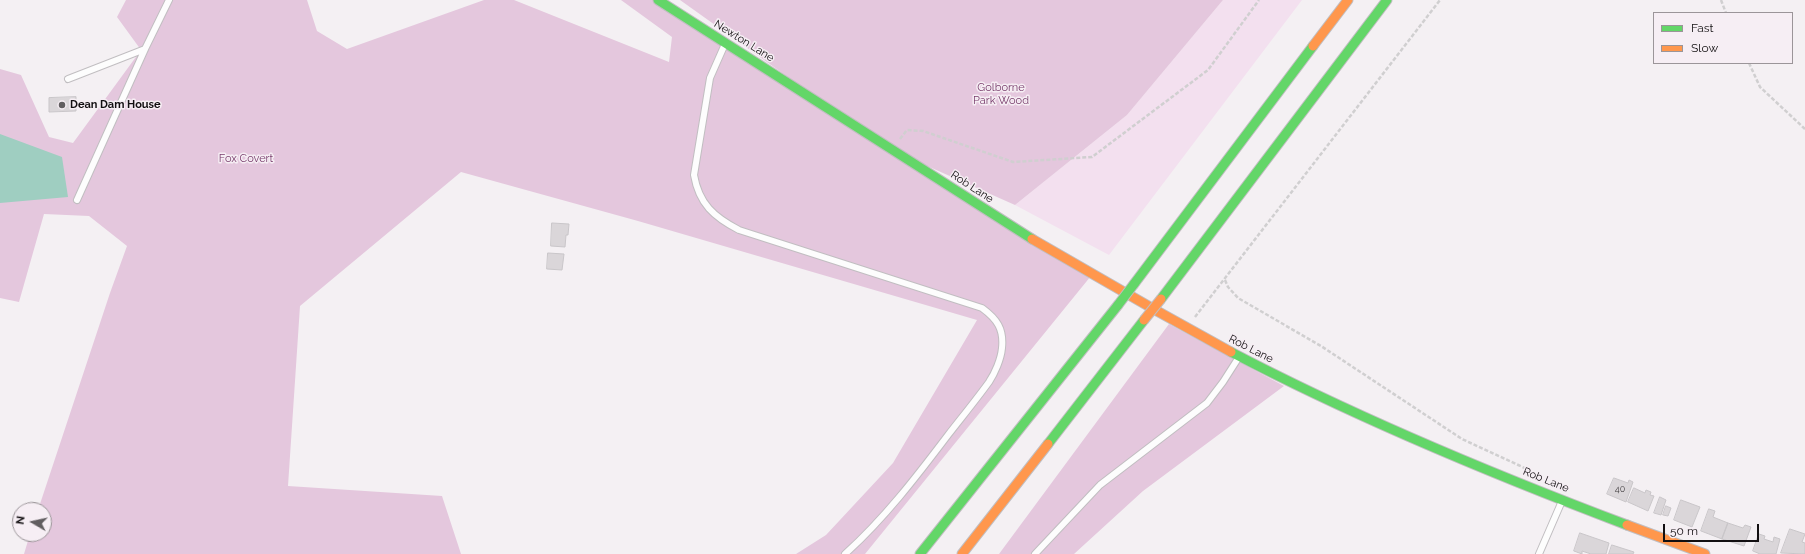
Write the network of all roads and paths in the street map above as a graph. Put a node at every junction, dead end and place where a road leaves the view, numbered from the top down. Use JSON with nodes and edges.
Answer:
{"nodes":[{"id":1,"x":169,"y":0,"type":"edge"},
{"id":2,"x":658,"y":0,"type":"edge"},
{"id":3,"x":1259,"y":0,"type":"edge"},
{"id":4,"x":1348,"y":0,"type":"edge"},
{"id":5,"x":1387,"y":0,"type":"edge"},
{"id":6,"x":1440,"y":0,"type":"edge"},
{"id":7,"x":1722,"y":0,"type":"edge"},
{"id":8,"x":1726,"y":12,"type":"edge"},
{"id":9,"x":725,"y":44,"type":"junction"},
{"id":10,"x":145,"y":49,"type":"junction"},
{"id":11,"x":1748,"y":64,"type":"edge"},
{"id":12,"x":68,"y":79,"type":"dead end"},
{"id":13,"x":818,"y":102,"type":"joint"},
{"id":14,"x":1805,"y":130,"type":"edge"},
{"id":15,"x":890,"y":150,"type":"junction"},
{"id":16,"x":77,"y":200,"type":"dead end"},
{"id":17,"x":1225,"y":280,"type":"junction"},
{"id":18,"x":1186,"y":328,"type":"junction"},
{"id":19,"x":1239,"y":357,"type":"junction"},
{"id":20,"x":1532,"y":472,"type":"dead end"},
{"id":21,"x":1563,"y":500,"type":"junction"},
{"id":22,"x":921,"y":552,"type":"edge"},
{"id":23,"x":845,"y":554,"type":"edge"},
{"id":24,"x":962,"y":554,"type":"edge"},
{"id":25,"x":1035,"y":554,"type":"edge"},
{"id":26,"x":1539,"y":554,"type":"edge"},
{"id":27,"x":1705,"y":554,"type":"edge"}],
"edges":[{"from":1,"to":10,"type":"lane"},
{"from":2,"to":9,"type":"main road","name":"Newton Lane"},
{"from":3,"to":15,"type":"path"},
{"from":4,"to":22,"type":"main road","bridge":true},
{"from":5,"to":24,"type":"main road","bridge":true},
{"from":6,"to":17,"type":"path"},
{"from":7,"to":8,"type":"path"},
{"from":9,"to":13,"type":"main road","name":"Newton Lane"},
{"from":9,"to":23,"type":"lane"},
{"from":10,"to":12,"type":"lane"},
{"from":10,"to":16,"type":"lane"},
{"from":11,"to":14,"type":"path"},
{"from":13,"to":15,"type":"main road","name":"Rob Lane"},
{"from":15,"to":18,"type":"main road","name":"Rob Lane"},
{"from":17,"to":18,"type":"path"},
{"from":17,"to":20,"type":"path"},
{"from":18,"to":19,"type":"main road","name":"Rob Lane"},
{"from":19,"to":21,"type":"main road","name":"Rob Lane"},
{"from":19,"to":25,"type":"lane"},
{"from":21,"to":26,"type":"lane"},
{"from":21,"to":27,"type":"main road","name":"Rob Lane"}]}
